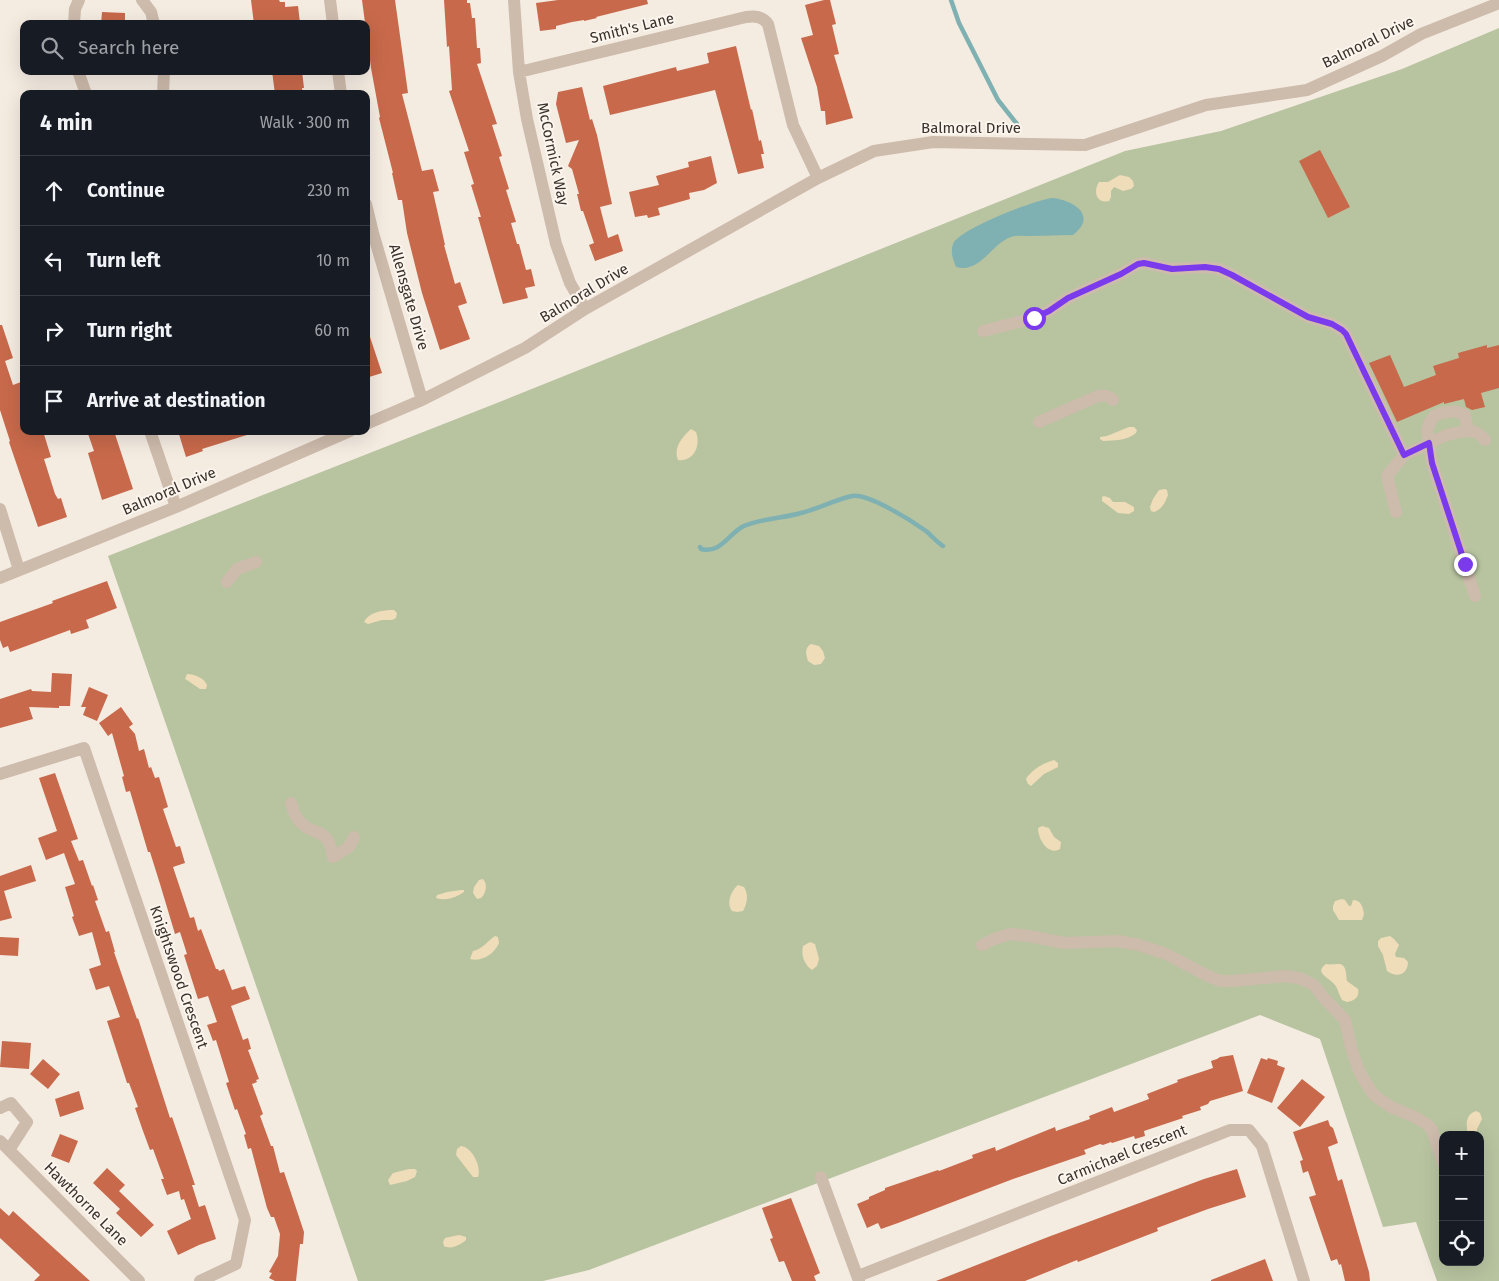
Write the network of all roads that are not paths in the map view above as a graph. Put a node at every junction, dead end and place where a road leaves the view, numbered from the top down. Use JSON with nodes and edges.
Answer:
{"nodes":[{"id":1,"x":79,"y":0,"type":"edge"},
{"id":2,"x":142,"y":0,"type":"edge"},
{"id":3,"x":330,"y":0,"type":"edge"},
{"id":4,"x":514,"y":0,"type":"edge"},
{"id":5,"x":1499,"y":3,"type":"edge"},
{"id":6,"x":74,"y":20,"type":"edge"},
{"id":7,"x":153,"y":20,"type":"edge"},
{"id":8,"x":332,"y":20,"type":"edge"},
{"id":9,"x":519,"y":72,"type":"junction"},
{"id":10,"x":79,"y":75,"type":"edge"},
{"id":11,"x":164,"y":75,"type":"edge"},
{"id":12,"x":339,"y":75,"type":"edge"},
{"id":13,"x":85,"y":90,"type":"edge"},
{"id":14,"x":163,"y":90,"type":"edge"},
{"id":15,"x":340,"y":90,"type":"edge"},
{"id":16,"x":818,"y":178,"type":"junction"},
{"id":17,"x":370,"y":234,"type":"edge"},
{"id":18,"x":585,"y":309,"type":"junction"},
{"id":19,"x":983,"y":331,"type":"dead end"},
{"id":20,"x":422,"y":400,"type":"junction"},
{"id":21,"x":1114,"y":400,"type":"dead end"},
{"id":22,"x":370,"y":422,"type":"edge"},
{"id":23,"x":1039,"y":422,"type":"dead end"},
{"id":24,"x":1468,"y":431,"type":"junction"},
{"id":25,"x":151,"y":435,"type":"edge"},
{"id":26,"x":341,"y":435,"type":"edge"},
{"id":27,"x":1485,"y":440,"type":"dead end"},
{"id":28,"x":1429,"y":443,"type":"junction"},
{"id":29,"x":1404,"y":455,"type":"junction"},
{"id":30,"x":176,"y":507,"type":"junction"},
{"id":31,"x":0,"y":509,"type":"edge"},
{"id":32,"x":1396,"y":512,"type":"dead end"},
{"id":33,"x":256,"y":562,"type":"dead end"},
{"id":34,"x":20,"y":570,"type":"junction"},
{"id":35,"x":0,"y":578,"type":"edge"},
{"id":36,"x":227,"y":582,"type":"dead end"},
{"id":37,"x":1476,"y":596,"type":"dead end"},
{"id":38,"x":0,"y":774,"type":"edge"},
{"id":39,"x":291,"y":803,"type":"dead end"},
{"id":40,"x":354,"y":837,"type":"dead end"},
{"id":41,"x":982,"y":946,"type":"dead end"},
{"id":42,"x":0,"y":1108,"type":"edge"},
{"id":43,"x":4,"y":1146,"type":"edge"},
{"id":44,"x":1439,"y":1151,"type":"edge"},
{"id":45,"x":821,"y":1176,"type":"dead end"},
{"id":46,"x":858,"y":1279,"type":"edge"},
{"id":47,"x":139,"y":1281,"type":"edge"},
{"id":48,"x":200,"y":1281,"type":"edge"},
{"id":49,"x":1304,"y":1281,"type":"edge"}],
"edges":[{"from":1,"to":6,"type":"street"},
{"from":2,"to":7,"type":"street"},
{"from":3,"to":8,"type":"street"},
{"from":4,"to":9,"type":"street","name":"McCormick Way"},
{"from":5,"to":16,"type":"street","name":"Balmoral Drive"},
{"from":9,"to":16,"type":"street","name":"Smith's Lane"},
{"from":9,"to":18,"type":"street","name":"McCormick Way"},
{"from":10,"to":13,"type":"street"},
{"from":11,"to":14,"type":"street"},
{"from":12,"to":15,"type":"street"},
{"from":16,"to":18,"type":"street","name":"Balmoral Drive"},
{"from":17,"to":20,"type":"street","name":"Allensgate Drive"},
{"from":18,"to":20,"type":"street","name":"Balmoral Drive"},
{"from":19,"to":29,"type":"street"},
{"from":20,"to":22,"type":"street","name":"Balmoral Drive"},
{"from":21,"to":23,"type":"street"},
{"from":24,"to":27,"type":"street"},
{"from":24,"to":28,"type":"street"},
{"from":24,"to":28,"type":"street"},
{"from":25,"to":30,"type":"street"},
{"from":26,"to":30,"type":"street","name":"Balmoral Drive"},
{"from":28,"to":29,"type":"street"},
{"from":28,"to":37,"type":"street"},
{"from":29,"to":32,"type":"street"},
{"from":30,"to":34,"type":"street","name":"Balmoral Drive"},
{"from":31,"to":34,"type":"street"},
{"from":33,"to":36,"type":"street"},
{"from":34,"to":35,"type":"street","name":"Balmoral Drive"},
{"from":38,"to":48,"type":"street","name":"Knightswood Crescent"},
{"from":39,"to":40,"type":"street"},
{"from":41,"to":44,"type":"street"},
{"from":42,"to":43,"type":"street","name":"Hawthorne Lane"},
{"from":43,"to":47,"type":"street","name":"Hawthorne Lane"},
{"from":45,"to":46,"type":"street"},
{"from":46,"to":49,"type":"street","name":"Carmichael Crescent"}]}
